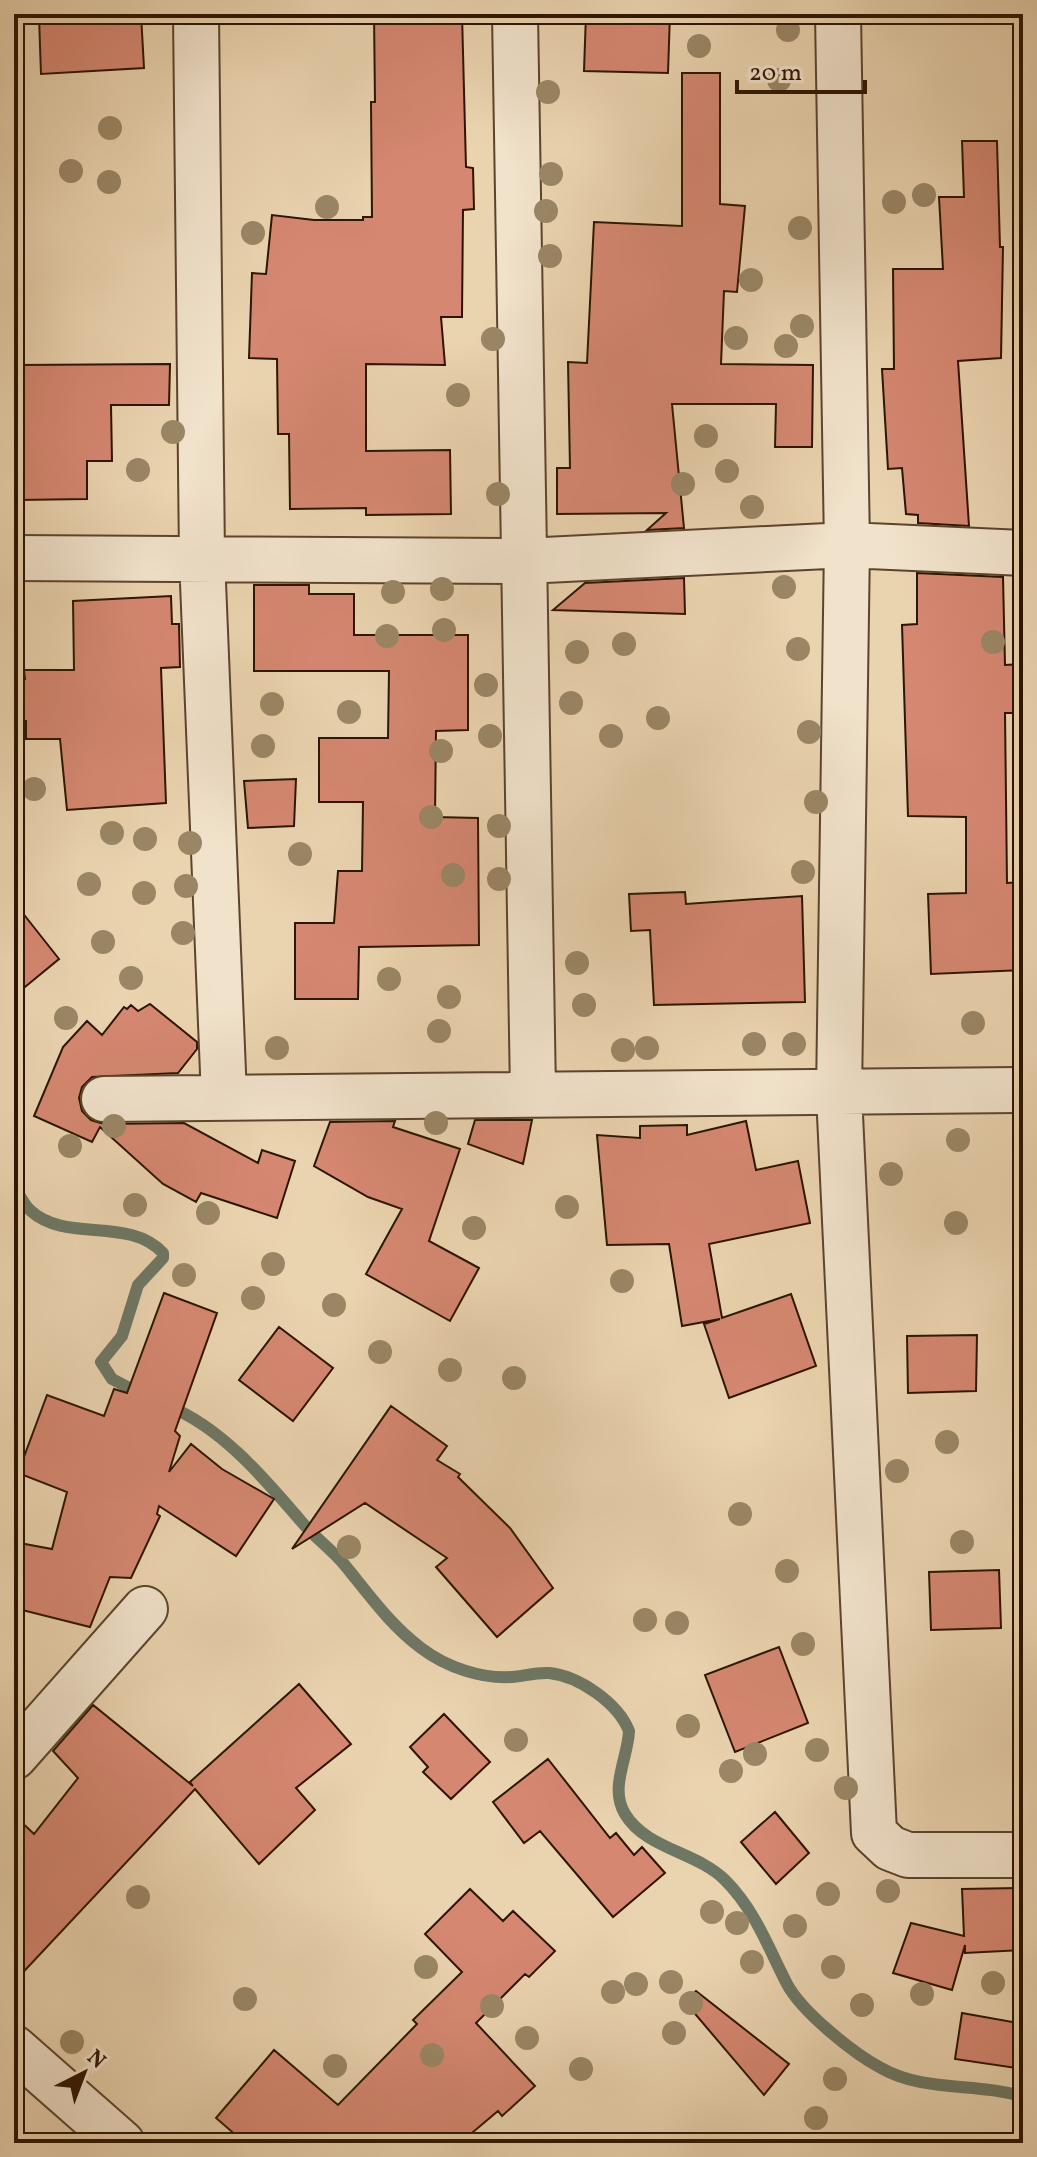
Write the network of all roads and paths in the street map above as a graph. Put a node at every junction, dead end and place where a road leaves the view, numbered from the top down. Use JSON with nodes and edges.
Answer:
{"nodes":[{"id":1,"x":196,"y":14,"type":"edge"},
{"id":2,"x":515,"y":14,"type":"edge"},
{"id":3,"x":838,"y":14,"type":"edge"},
{"id":4,"x":847,"y":545,"type":"junction"},
{"id":5,"x":1023,"y":553,"type":"edge"},
{"id":6,"x":14,"y":558,"type":"edge"},
{"id":7,"x":202,"y":558,"type":"junction"},
{"id":8,"x":525,"y":561,"type":"junction"},
{"id":9,"x":1023,"y":1090,"type":"edge"},
{"id":10,"x":533,"y":1093,"type":"junction"},
{"id":11,"x":839,"y":1094,"type":"junction"},
{"id":12,"x":224,"y":1097,"type":"junction"},
{"id":13,"x":104,"y":1099,"type":"dead end"},
{"id":14,"x":145,"y":1609,"type":"dead end"},
{"id":15,"x":14,"y":1757,"type":"edge"},
{"id":16,"x":1023,"y":1855,"type":"edge"},
{"id":17,"x":14,"y":2048,"type":"edge"},
{"id":18,"x":122,"y":2143,"type":"edge"}],
"edges":[{"from":1,"to":7,"type":"street"},
{"from":2,"to":8,"type":"street"},
{"from":3,"to":4,"type":"street"},
{"from":4,"to":5,"type":"street"},
{"from":4,"to":8,"type":"street"},
{"from":4,"to":11,"type":"street"},
{"from":6,"to":7,"type":"street"},
{"from":7,"to":8,"type":"street"},
{"from":7,"to":12,"type":"street"},
{"from":8,"to":10,"type":"street"},
{"from":9,"to":11,"type":"street"},
{"from":10,"to":11,"type":"street"},
{"from":10,"to":12,"type":"street"},
{"from":11,"to":16,"type":"street"},
{"from":12,"to":13,"type":"street"},
{"from":14,"to":15,"type":"street"},
{"from":17,"to":18,"type":"street"}]}
